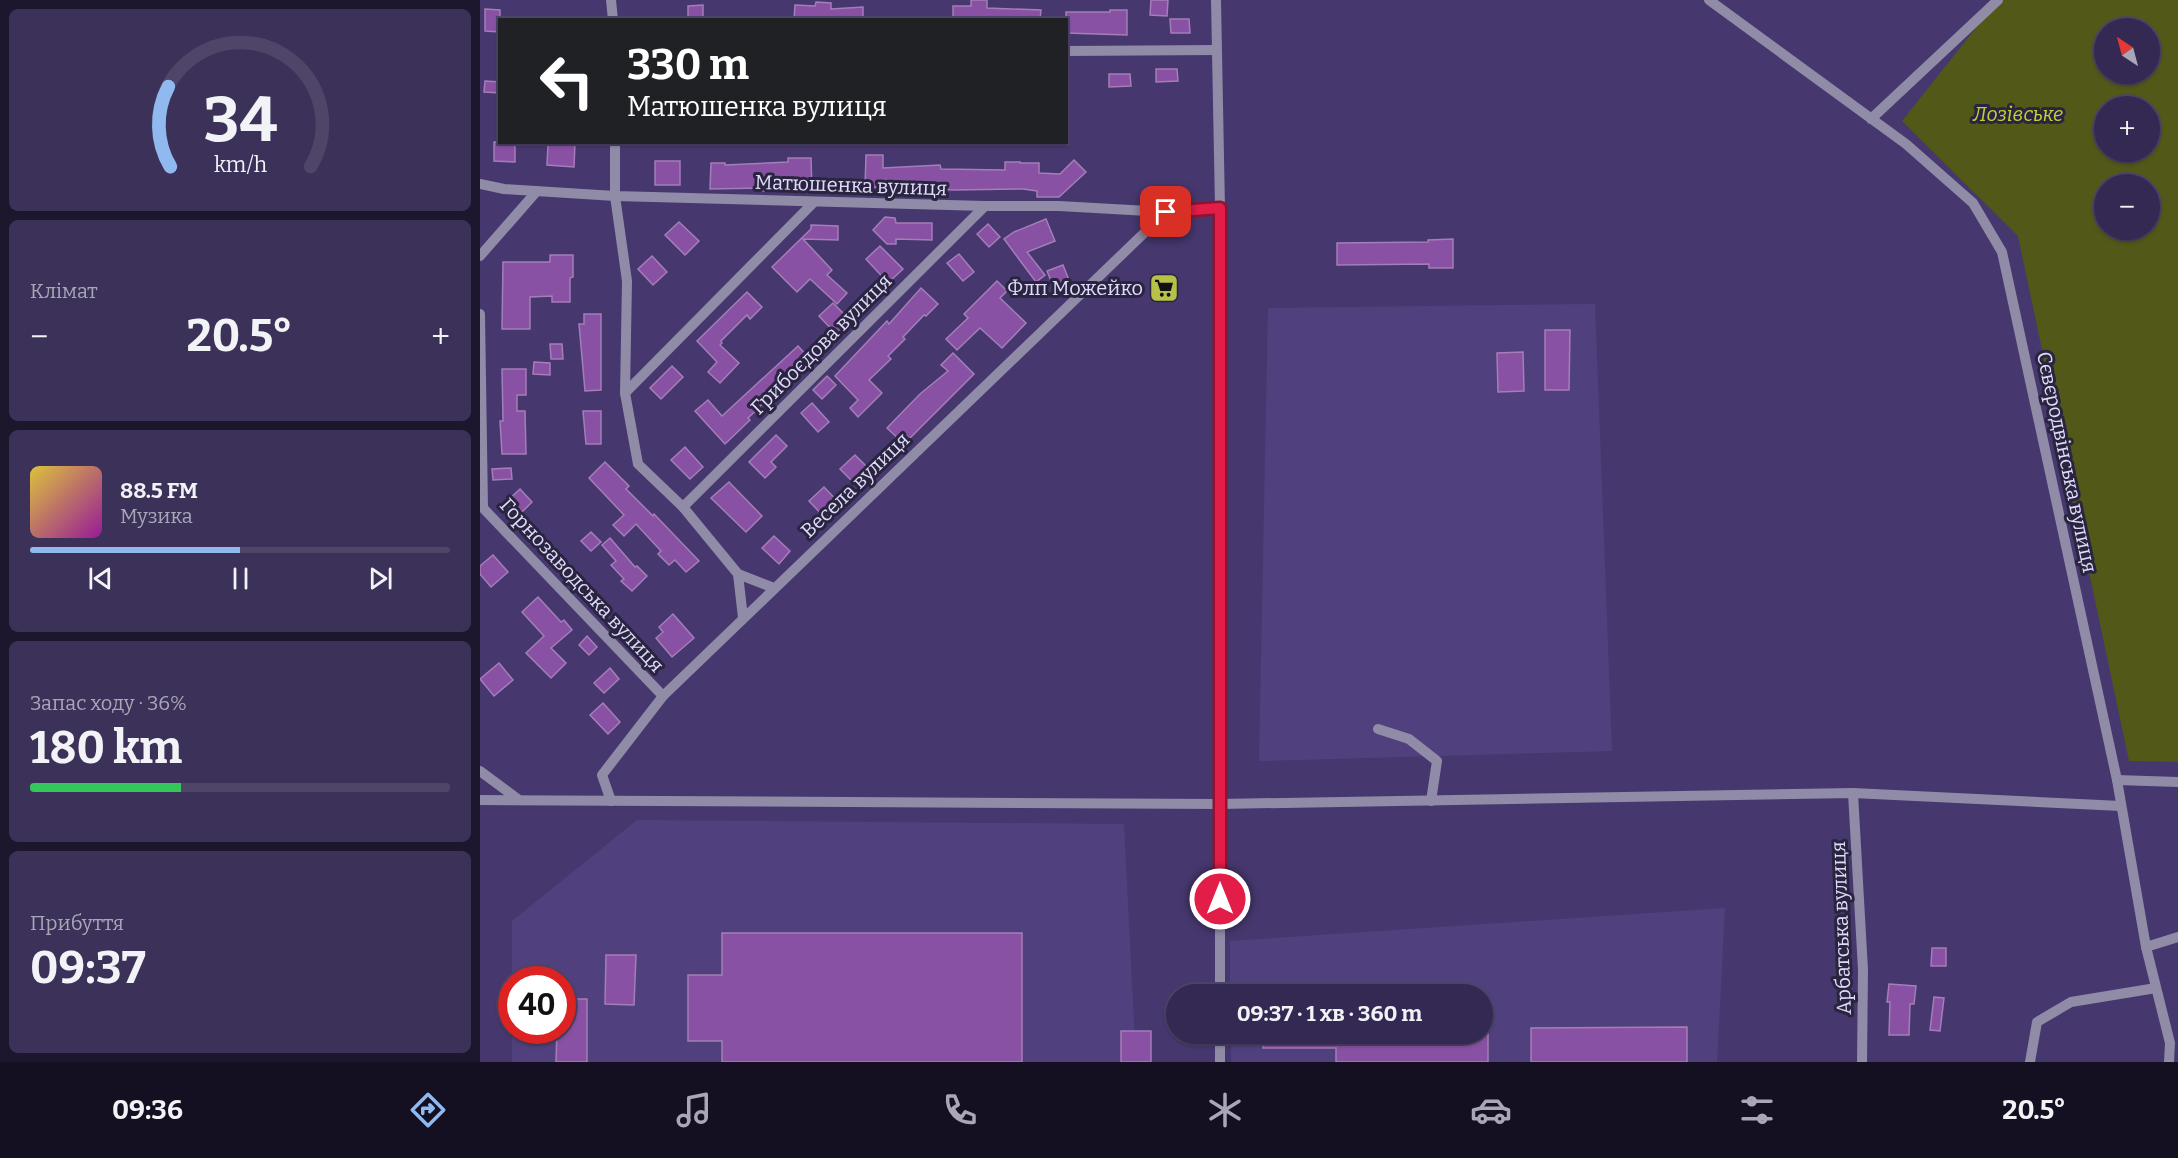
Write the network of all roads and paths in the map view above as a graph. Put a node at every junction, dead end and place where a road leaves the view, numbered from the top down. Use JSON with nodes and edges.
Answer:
{"nodes":[{"id":1,"x":611,"y":0,"type":"edge"},
{"id":2,"x":1216,"y":0,"type":"edge"},
{"id":3,"x":1709,"y":0,"type":"edge"},
{"id":4,"x":1998,"y":0,"type":"edge"},
{"id":5,"x":613,"y":18,"type":"edge"},
{"id":6,"x":1216,"y":50,"type":"junction"},
{"id":7,"x":1068,"y":51,"type":"edge"},
{"id":8,"x":1871,"y":119,"type":"junction"},
{"id":9,"x":615,"y":144,"type":"edge"},
{"id":10,"x":480,"y":184,"type":"edge"},
{"id":11,"x":537,"y":191,"type":"junction"},
{"id":12,"x":615,"y":196,"type":"junction"},
{"id":13,"x":814,"y":202,"type":"junction"},
{"id":14,"x":985,"y":206,"type":"junction"},
{"id":15,"x":1220,"y":208,"type":"junction"},
{"id":16,"x":1166,"y":212,"type":"junction"},
{"id":17,"x":480,"y":256,"type":"edge"},
{"id":18,"x":480,"y":314,"type":"edge"},
{"id":19,"x":625,"y":393,"type":"junction"},
{"id":20,"x":683,"y":507,"type":"junction"},
{"id":21,"x":738,"y":574,"type":"junction"},
{"id":22,"x":774,"y":588,"type":"junction"},
{"id":23,"x":743,"y":618,"type":"junction"},
{"id":24,"x":663,"y":696,"type":"junction"},
{"id":25,"x":1378,"y":729,"type":"dead end"},
{"id":26,"x":480,"y":771,"type":"edge"},
{"id":27,"x":2117,"y":780,"type":"junction"},
{"id":28,"x":2178,"y":782,"type":"edge"},
{"id":29,"x":1853,"y":793,"type":"junction"},
{"id":30,"x":480,"y":800,"type":"edge"},
{"id":31,"x":519,"y":800,"type":"junction"},
{"id":32,"x":611,"y":801,"type":"junction"},
{"id":33,"x":1431,"y":801,"type":"junction"},
{"id":34,"x":1220,"y":804,"type":"junction"},
{"id":35,"x":2121,"y":806,"type":"junction"},
{"id":36,"x":2178,"y":937,"type":"edge"},
{"id":37,"x":2146,"y":946,"type":"junction"},
{"id":38,"x":1220,"y":984,"type":"edge"},
{"id":39,"x":2156,"y":988,"type":"junction"},
{"id":40,"x":1220,"y":1044,"type":"edge"},
{"id":41,"x":1220,"y":1062,"type":"edge"},
{"id":42,"x":1862,"y":1062,"type":"edge"},
{"id":43,"x":2030,"y":1062,"type":"edge"},
{"id":44,"x":2169,"y":1062,"type":"edge"}],
"edges":[{"from":1,"to":5,"type":"street"},
{"from":2,"to":6,"type":"street"},
{"from":3,"to":8,"type":"street","name":"Сєвєродвінська вулиця"},
{"from":4,"to":8,"type":"street"},
{"from":6,"to":7,"type":"street"},
{"from":6,"to":15,"type":"street"},
{"from":8,"to":27,"type":"street","name":"Сєвєродвінська вулиця"},
{"from":9,"to":12,"type":"street"},
{"from":10,"to":11,"type":"street","name":"Матюшенка вулиця"},
{"from":11,"to":12,"type":"street","name":"Матюшенка вулиця"},
{"from":11,"to":17,"type":"street"},
{"from":12,"to":13,"type":"street","name":"Матюшенка вулиця"},
{"from":12,"to":19,"type":"street"},
{"from":13,"to":14,"type":"street","name":"Матюшенка вулиця"},
{"from":13,"to":19,"type":"street"},
{"from":14,"to":16,"type":"street","name":"Матюшенка вулиця"},
{"from":14,"to":20,"type":"street","name":"Грибоєдова вулиця"},
{"from":15,"to":16,"type":"street","name":"Матюшенка вулиця"},
{"from":15,"to":34,"type":"street"},
{"from":16,"to":22,"type":"street","name":"Весела вулиця"},
{"from":18,"to":24,"type":"street","name":"Горнозаводська вулиця"},
{"from":19,"to":20,"type":"street"},
{"from":20,"to":21,"type":"street"},
{"from":21,"to":22,"type":"street"},
{"from":21,"to":23,"type":"street"},
{"from":22,"to":23,"type":"street","name":"Весела вулиця"},
{"from":23,"to":24,"type":"street","name":"Весела вулиця"},
{"from":24,"to":32,"type":"street","name":"Весела вулиця"},
{"from":25,"to":33,"type":"street"},
{"from":26,"to":31,"type":"street"},
{"from":27,"to":28,"type":"street"},
{"from":27,"to":35,"type":"street","name":"Сєвєродвінська вулиця"},
{"from":29,"to":33,"type":"street"},
{"from":29,"to":35,"type":"street"},
{"from":29,"to":42,"type":"street","name":"Арбатська вулиця"},
{"from":30,"to":31,"type":"street"},
{"from":31,"to":32,"type":"street"},
{"from":32,"to":34,"type":"street"},
{"from":33,"to":34,"type":"street"},
{"from":34,"to":38,"type":"street"},
{"from":35,"to":37,"type":"street","name":"Сєвєродвінська вулиця"},
{"from":36,"to":37,"type":"street"},
{"from":37,"to":39,"type":"street","name":"Сєвєродвінська вулиця"},
{"from":39,"to":43,"type":"street"},
{"from":39,"to":44,"type":"street","name":"Сєвєродвінська вулиця"},
{"from":40,"to":41,"type":"street"}]}
